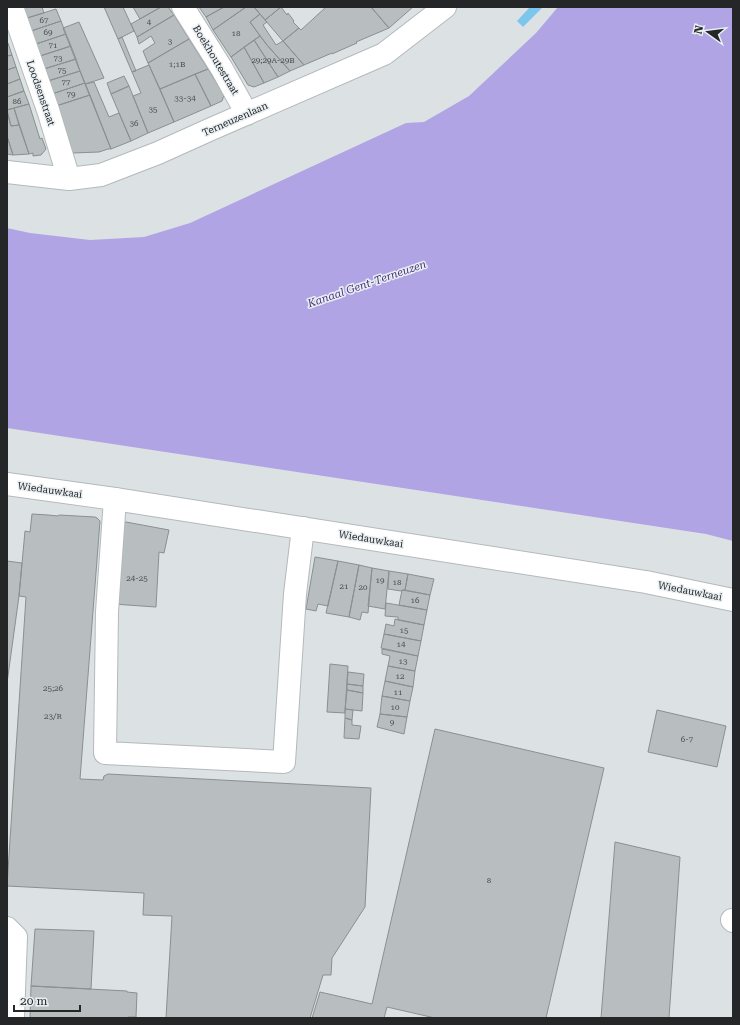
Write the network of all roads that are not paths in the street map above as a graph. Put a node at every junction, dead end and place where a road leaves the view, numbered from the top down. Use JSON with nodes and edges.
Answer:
{"nodes":[{"id":1,"x":12,"y":7,"type":"edge"},
{"id":2,"x":183,"y":7,"type":"edge"},
{"id":3,"x":445,"y":7,"type":"edge"},
{"id":4,"x":247,"y":114,"type":"junction"},
{"id":5,"x":7,"y":172,"type":"edge"},
{"id":6,"x":69,"y":179,"type":"junction"},
{"id":7,"x":7,"y":484,"type":"edge"},
{"id":8,"x":115,"y":499,"type":"junction"},
{"id":9,"x":302,"y":528,"type":"junction"},
{"id":10,"x":733,"y":600,"type":"edge"},
{"id":11,"x":7,"y":928,"type":"edge"},
{"id":12,"x":13,"y":1018,"type":"edge"}],
"edges":[{"from":1,"to":6,"type":"street","name":"Loodsenstraat"},
{"from":2,"to":4,"type":"street","name":"Boekhoutestraat"},
{"from":3,"to":4,"type":"street","name":"Terneuzenlaan"},
{"from":4,"to":6,"type":"street","name":"Terneuzenlaan"},
{"from":5,"to":6,"type":"street","name":"Terneuzenlaan"},
{"from":7,"to":8,"type":"street","name":"Wiedauwkaai"},
{"from":8,"to":9,"type":"street","name":"Wiedauwkaai"},
{"from":8,"to":9,"type":"street"},
{"from":9,"to":10,"type":"street","name":"Wiedauwkaai"},
{"from":11,"to":12,"type":"street"}]}
